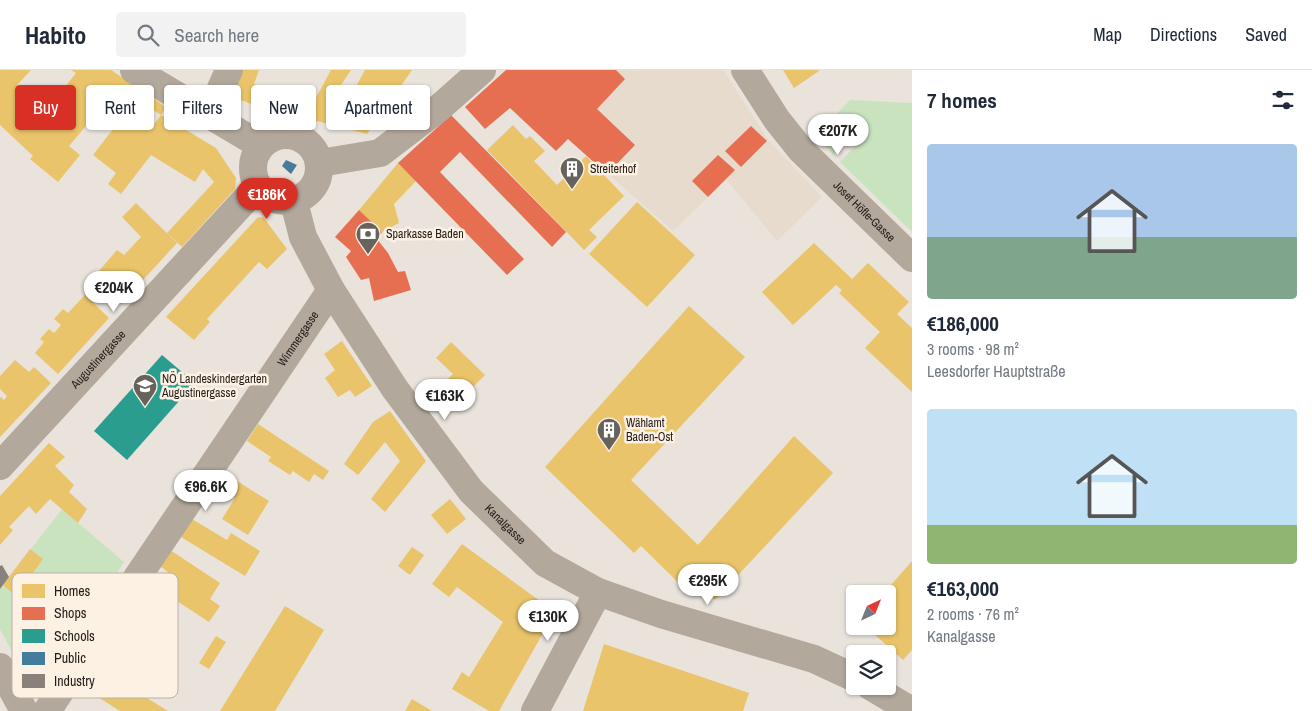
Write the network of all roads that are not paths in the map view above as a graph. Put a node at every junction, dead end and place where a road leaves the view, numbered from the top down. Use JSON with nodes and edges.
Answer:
{"nodes":[{"id":1,"x":134,"y":70,"type":"edge"},
{"id":2,"x":229,"y":70,"type":"edge"},
{"id":3,"x":482,"y":70,"type":"edge"},
{"id":4,"x":745,"y":70,"type":"edge"},
{"id":5,"x":222,"y":85,"type":"edge"},
{"id":6,"x":164,"y":88,"type":"edge"},
{"id":7,"x":233,"y":130,"type":"edge"},
{"id":8,"x":260,"y":146,"type":"junction"},
{"id":9,"x":320,"y":163,"type":"junction"},
{"id":10,"x":257,"y":187,"type":"junction"},
{"id":11,"x":294,"y":202,"type":"junction"},
{"id":12,"x":912,"y":258,"type":"edge"},
{"id":13,"x":331,"y":290,"type":"junction"},
{"id":14,"x":0,"y":466,"type":"edge"},
{"id":15,"x":140,"y":573,"type":"edge"},
{"id":16,"x":598,"y":592,"type":"junction"},
{"id":17,"x":0,"y":667,"type":"edge"},
{"id":18,"x":846,"y":674,"type":"edge"},
{"id":19,"x":12,"y":689,"type":"edge"},
{"id":20,"x":886,"y":695,"type":"edge"},
{"id":21,"x":17,"y":698,"type":"edge"},
{"id":22,"x":56,"y":698,"type":"edge"},
{"id":23,"x":912,"y":710,"type":"edge"},
{"id":24,"x":24,"y":711,"type":"edge"},
{"id":25,"x":47,"y":711,"type":"edge"},
{"id":26,"x":535,"y":711,"type":"edge"}],
"edges":[{"from":1,"to":6,"type":"street"},
{"from":2,"to":5,"type":"street"},
{"from":3,"to":9,"type":"street"},
{"from":4,"to":12,"type":"street","name":"Josef Höfle-Gasse"},
{"from":7,"to":8,"type":"street"},
{"from":8,"to":9,"type":"street"},
{"from":8,"to":10,"type":"street"},
{"from":9,"to":11,"type":"street"},
{"from":10,"to":11,"type":"street"},
{"from":10,"to":14,"type":"street","name":"Augustinergasse"},
{"from":11,"to":13,"type":"street","name":"Kanalgasse"},
{"from":13,"to":15,"type":"street","name":"Wimmergasse"},
{"from":13,"to":16,"type":"street","name":"Kanalgasse"},
{"from":16,"to":18,"type":"street","name":"Kanalgasse"},
{"from":16,"to":26,"type":"street"},
{"from":17,"to":19,"type":"street"},
{"from":20,"to":23,"type":"street"},
{"from":21,"to":24,"type":"street"},
{"from":22,"to":25,"type":"street","name":"Wimmergasse"}]}
